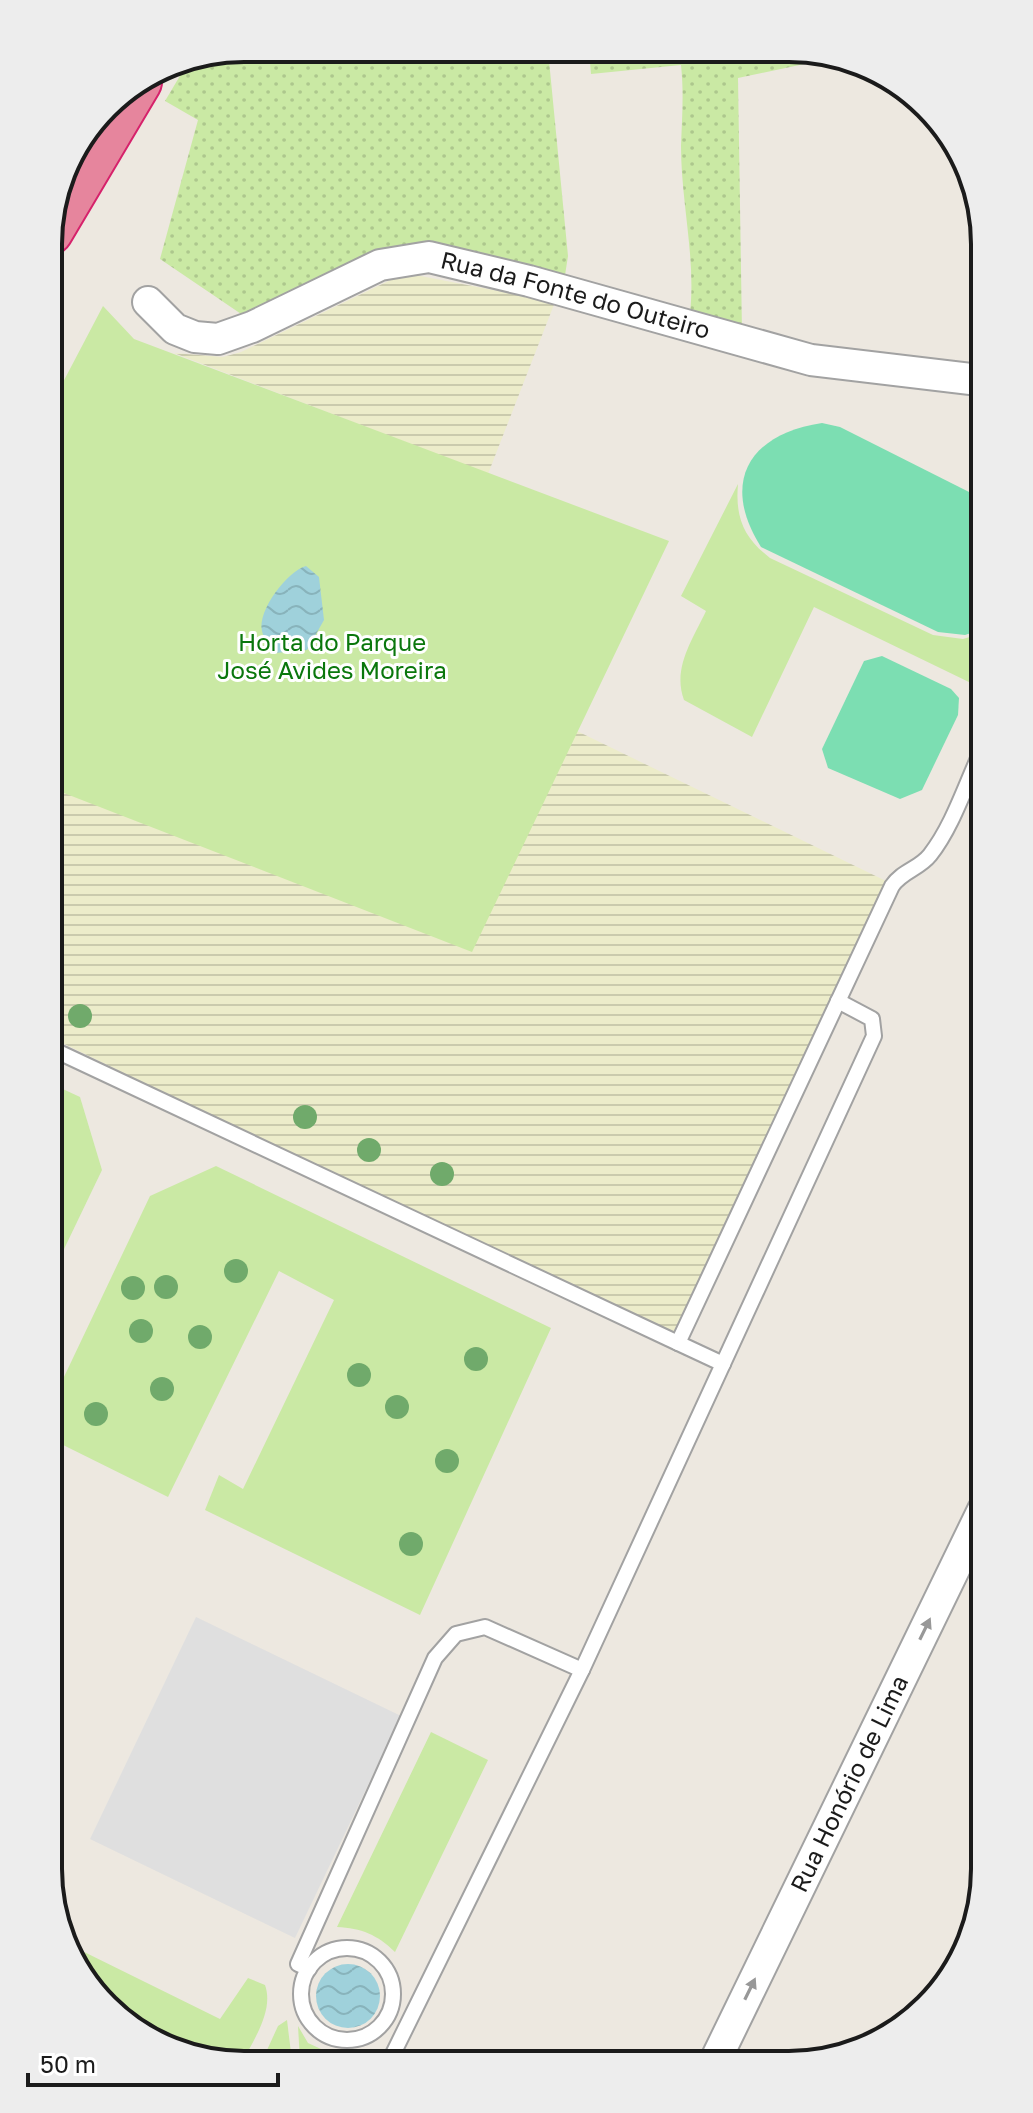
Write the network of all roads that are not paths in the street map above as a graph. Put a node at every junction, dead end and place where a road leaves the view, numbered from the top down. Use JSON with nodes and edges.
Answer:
{"nodes":[{"id":1,"x":124,"y":108,"type":"edge"},
{"id":2,"x":67,"y":204,"type":"edge"},
{"id":3,"x":148,"y":302,"type":"dead end"},
{"id":4,"x":971,"y":379,"type":"edge"},
{"id":5,"x":971,"y":774,"type":"edge"},
{"id":6,"x":838,"y":1001,"type":"junction"},
{"id":7,"x":62,"y":1054,"type":"edge"},
{"id":8,"x":678,"y":1343,"type":"junction"},
{"id":9,"x":723,"y":1364,"type":"junction"},
{"id":10,"x":971,"y":1535,"type":"edge"},
{"id":11,"x":582,"y":1670,"type":"junction"},
{"id":12,"x":309,"y":1969,"type":"junction"},
{"id":13,"x":390,"y":2014,"type":"junction"},
{"id":14,"x":409,"y":2022,"type":"junction"},
{"id":15,"x":394,"y":2051,"type":"edge"},
{"id":16,"x":720,"y":2051,"type":"edge"}],
"edges":[{"from":1,"to":2,"type":"highway"},
{"from":3,"to":4,"type":"street","name":"Rua da Fonte do Outeiro"},
{"from":5,"to":6,"type":"lane"},
{"from":6,"to":8,"type":"lane"},
{"from":6,"to":9,"type":"lane"},
{"from":7,"to":8,"type":"lane"},
{"from":8,"to":9,"type":"lane"},
{"from":9,"to":11,"type":"lane"},
{"from":16,"to":10,"type":"street","name":"Rua Honório de Lima","one_way":true},
{"from":11,"to":12,"type":"lane"},
{"from":11,"to":14,"type":"lane"},
{"from":12,"to":13,"type":"lane"},
{"from":12,"to":13,"type":"lane"},
{"from":13,"to":14,"type":"lane"},
{"from":14,"to":15,"type":"lane"}]}
